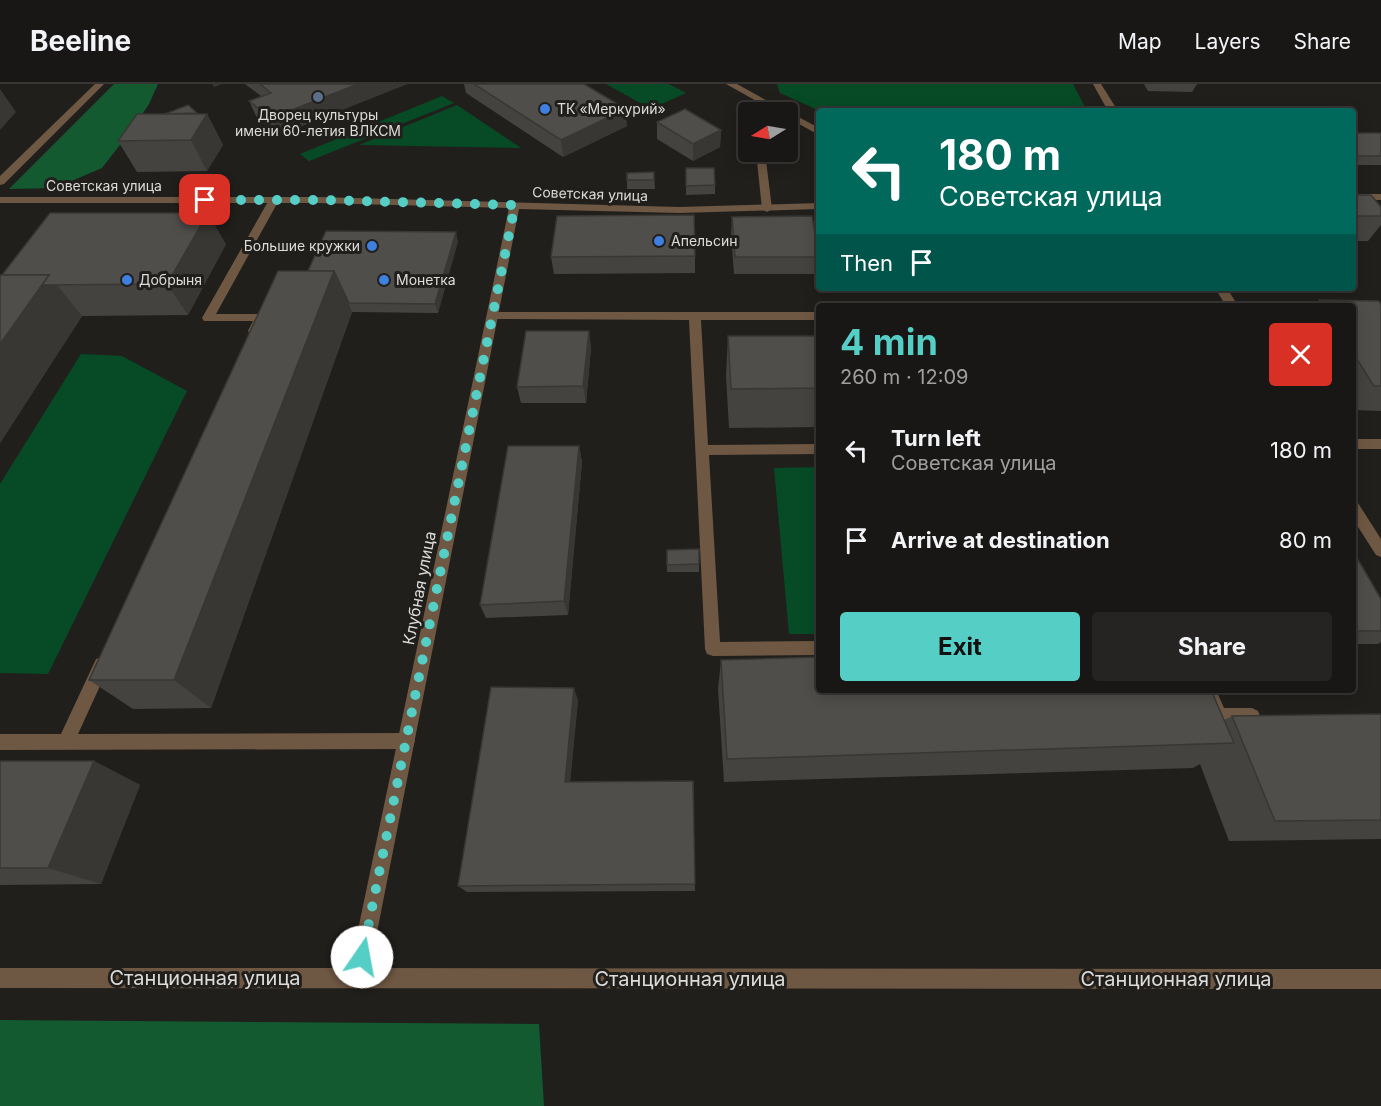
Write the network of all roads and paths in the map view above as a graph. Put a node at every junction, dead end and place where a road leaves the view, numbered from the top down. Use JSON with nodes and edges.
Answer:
{"nodes":[{"id":1,"x":100,"y":84,"type":"edge"},
{"id":2,"x":730,"y":84,"type":"edge"},
{"id":3,"x":1097,"y":84,"type":"edge"},
{"id":4,"x":763,"y":102,"type":"edge"},
{"id":5,"x":1111,"y":108,"type":"edge"},
{"id":6,"x":798,"y":120,"type":"edge"},
{"id":7,"x":816,"y":130,"type":"edge"},
{"id":8,"x":761,"y":162,"type":"edge"},
{"id":9,"x":0,"y":182,"type":"edge"},
{"id":10,"x":1356,"y":197,"type":"edge"},
{"id":11,"x":1381,"y":197,"type":"edge"},
{"id":12,"x":0,"y":200,"type":"edge"},
{"id":13,"x":274,"y":200,"type":"junction"},
{"id":14,"x":515,"y":205,"type":"junction"},
{"id":15,"x":816,"y":206,"type":"edge"},
{"id":16,"x":767,"y":209,"type":"junction"},
{"id":17,"x":493,"y":316,"type":"junction"},
{"id":18,"x":695,"y":316,"type":"junction"},
{"id":19,"x":816,"y":316,"type":"edge"},
{"id":20,"x":250,"y":339,"type":"edge"},
{"id":21,"x":1356,"y":444,"type":"edge"},
{"id":22,"x":1381,"y":444,"type":"edge"},
{"id":23,"x":816,"y":449,"type":"edge"},
{"id":24,"x":702,"y":450,"type":"junction"},
{"id":25,"x":1356,"y":512,"type":"edge"},
{"id":26,"x":1381,"y":551,"type":"edge"},
{"id":27,"x":816,"y":648,"type":"edge"},
{"id":28,"x":106,"y":655,"type":"edge"},
{"id":29,"x":1209,"y":693,"type":"edge"},
{"id":30,"x":1265,"y":717,"type":"edge"},
{"id":31,"x":407,"y":741,"type":"junction"},
{"id":32,"x":0,"y":742,"type":"edge"},
{"id":33,"x":66,"y":742,"type":"junction"},
{"id":34,"x":0,"y":978,"type":"edge"},
{"id":35,"x":358,"y":978,"type":"junction"},
{"id":36,"x":1381,"y":979,"type":"edge"}],
"edges":[{"from":1,"to":9,"type":"street"},
{"from":2,"to":4,"type":"street"},
{"from":3,"to":5,"type":"street"},
{"from":6,"to":7,"type":"street"},
{"from":8,"to":16,"type":"street"},
{"from":10,"to":11,"type":"street"},
{"from":12,"to":13,"type":"street","name":"Советская улица"},
{"from":13,"to":14,"type":"street","name":"Советская улица"},
{"from":13,"to":20,"type":"street"},
{"from":14,"to":16,"type":"street","name":"Советская улица"},
{"from":14,"to":17,"type":"street","name":"Клубная улица"},
{"from":15,"to":16,"type":"street","name":"Советская улица"},
{"from":17,"to":18,"type":"street"},
{"from":17,"to":31,"type":"street","name":"Клубная улица"},
{"from":18,"to":19,"type":"street"},
{"from":18,"to":24,"type":"street"},
{"from":21,"to":22,"type":"street"},
{"from":23,"to":24,"type":"street"},
{"from":24,"to":27,"type":"street"},
{"from":25,"to":26,"type":"street"},
{"from":28,"to":33,"type":"street"},
{"from":29,"to":30,"type":"street"},
{"from":31,"to":33,"type":"street"},
{"from":31,"to":35,"type":"street","name":"Клубная улица"},
{"from":32,"to":33,"type":"street"},
{"from":34,"to":35,"type":"street","name":"Станционная улица"},
{"from":35,"to":36,"type":"street","name":"Станционная улица"}]}
